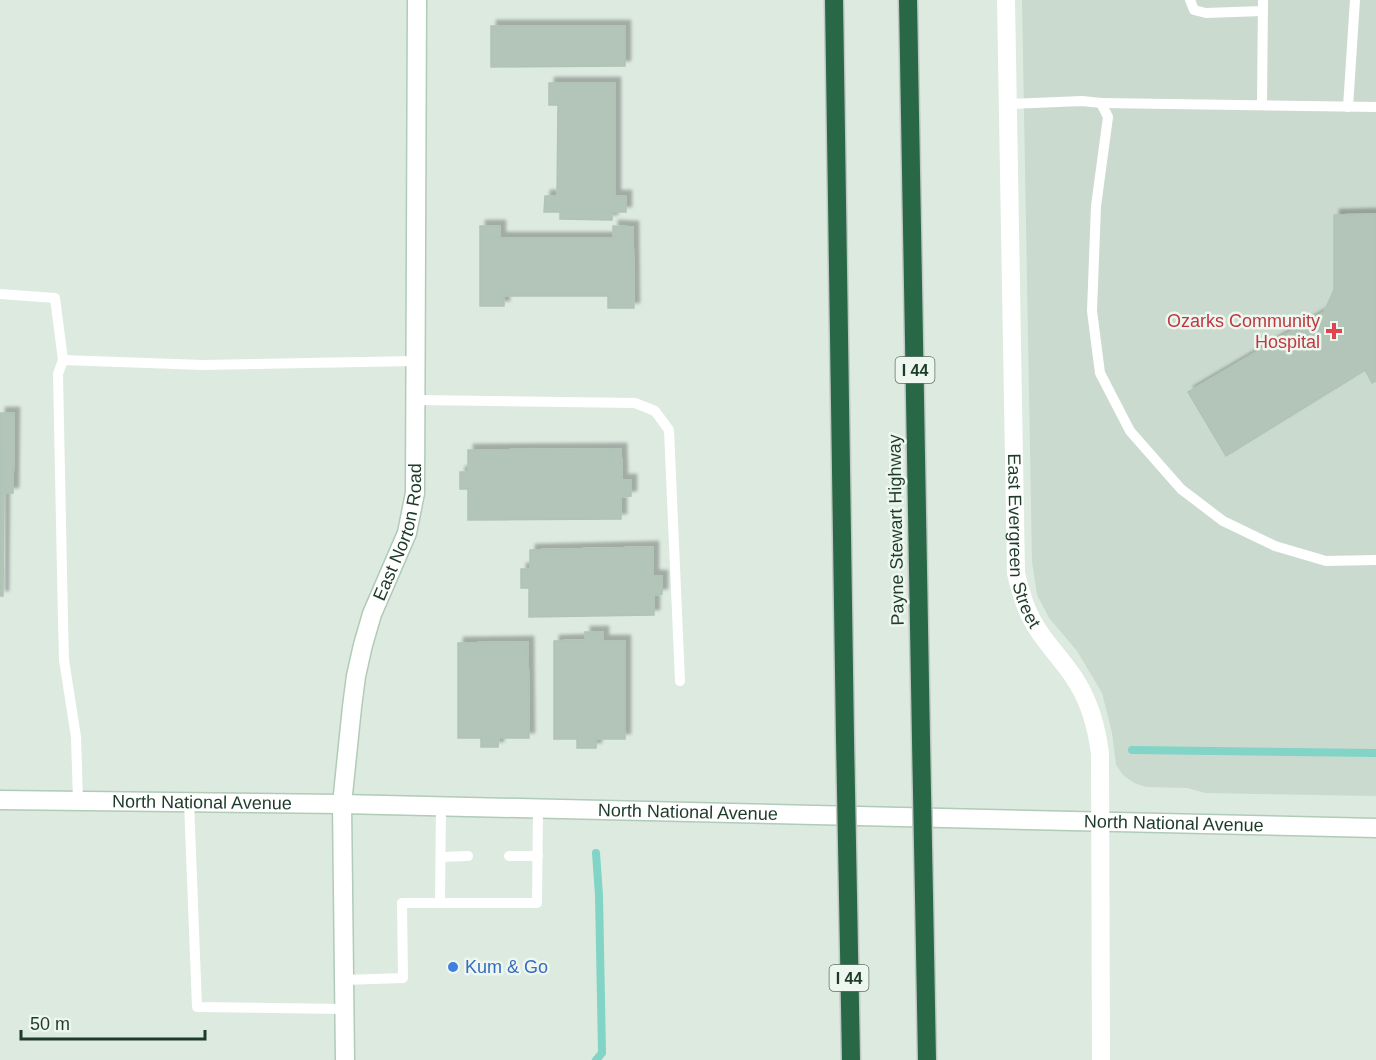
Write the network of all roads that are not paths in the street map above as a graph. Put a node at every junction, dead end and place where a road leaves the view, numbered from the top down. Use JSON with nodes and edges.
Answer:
{"nodes":[{"id":1,"x":417,"y":0,"type":"edge"},
{"id":2,"x":834,"y":0,"type":"edge"},
{"id":3,"x":908,"y":0,"type":"edge"},
{"id":4,"x":1006,"y":0,"type":"edge"},
{"id":5,"x":1190,"y":0,"type":"edge"},
{"id":6,"x":1355,"y":0,"type":"edge"},
{"id":7,"x":1263,"y":6,"type":"edge"},
{"id":8,"x":1101,"y":103,"type":"junction"},
{"id":9,"x":1008,"y":104,"type":"junction"},
{"id":10,"x":1262,"y":105,"type":"junction"},
{"id":11,"x":1348,"y":107,"type":"junction"},
{"id":12,"x":1376,"y":107,"type":"edge"},
{"id":13,"x":0,"y":294,"type":"edge"},
{"id":14,"x":63,"y":360,"type":"junction"},
{"id":15,"x":416,"y":362,"type":"junction"},
{"id":16,"x":416,"y":400,"type":"junction"},
{"id":17,"x":1376,"y":560,"type":"edge"},
{"id":18,"x":680,"y":681,"type":"dead end"},
{"id":19,"x":0,"y":800,"type":"edge"},
{"id":20,"x":78,"y":801,"type":"junction"},
{"id":21,"x":189,"y":802,"type":"junction"},
{"id":22,"x":342,"y":804,"type":"junction"},
{"id":23,"x":441,"y":806,"type":"junction"},
{"id":24,"x":538,"y":808,"type":"junction"},
{"id":25,"x":1100,"y":822,"type":"junction"},
{"id":26,"x":1376,"y":828,"type":"edge"},
{"id":27,"x":468,"y":856,"type":"dead end"},
{"id":28,"x":509,"y":856,"type":"dead end"},
{"id":29,"x":538,"y":856,"type":"junction"},
{"id":30,"x":441,"y":857,"type":"junction"},
{"id":31,"x":440,"y":902,"type":"junction"},
{"id":32,"x":344,"y":980,"type":"junction"},
{"id":33,"x":345,"y":1009,"type":"junction"},
{"id":34,"x":345,"y":1060,"type":"edge"},
{"id":35,"x":851,"y":1060,"type":"edge"},
{"id":36,"x":927,"y":1060,"type":"edge"},
{"id":37,"x":1101,"y":1060,"type":"edge"}],
"edges":[{"from":1,"to":15,"type":"main road","name":"East Norton Road"},
{"from":2,"to":35,"type":"highway","number":"I 44","bridge":true},
{"from":3,"to":36,"type":"highway","name":"Payne Stewart Highway","number":"I 44","bridge":true},
{"from":4,"to":9,"type":"main road","name":"East Evergreen Street"},
{"from":5,"to":7,"type":"lane"},
{"from":6,"to":11,"type":"lane"},
{"from":7,"to":10,"type":"lane"},
{"from":8,"to":9,"type":"lane"},
{"from":8,"to":10,"type":"lane"},
{"from":8,"to":17,"type":"lane"},
{"from":9,"to":25,"type":"main road","name":"East Evergreen Street"},
{"from":10,"to":11,"type":"lane"},
{"from":11,"to":12,"type":"lane"},
{"from":13,"to":14,"type":"lane"},
{"from":14,"to":15,"type":"lane"},
{"from":14,"to":20,"type":"lane"},
{"from":15,"to":16,"type":"main road","name":"East Norton Road"},
{"from":16,"to":18,"type":"lane"},
{"from":16,"to":22,"type":"main road","name":"East Norton Road"},
{"from":19,"to":20,"type":"main road","name":"North National Avenue"},
{"from":20,"to":21,"type":"main road","name":"North National Avenue"},
{"from":21,"to":22,"type":"main road","name":"North National Avenue"},
{"from":21,"to":33,"type":"lane"},
{"from":22,"to":23,"type":"main road","name":"North National Avenue"},
{"from":22,"to":32,"type":"main road","name":"East Norton Road"},
{"from":23,"to":24,"type":"main road","name":"North National Avenue"},
{"from":23,"to":30,"type":"lane"},
{"from":24,"to":25,"type":"main road","name":"North National Avenue"},
{"from":24,"to":29,"type":"lane"},
{"from":25,"to":26,"type":"main road","name":"North National Avenue"},
{"from":25,"to":37,"type":"main road","name":"East Evergreen Street"},
{"from":27,"to":30,"type":"lane"},
{"from":28,"to":29,"type":"lane"},
{"from":29,"to":31,"type":"lane"},
{"from":30,"to":31,"type":"lane"},
{"from":31,"to":32,"type":"lane"},
{"from":32,"to":33,"type":"main road","name":"East Norton Road"},
{"from":33,"to":34,"type":"main road","name":"East Norton Road"}]}
